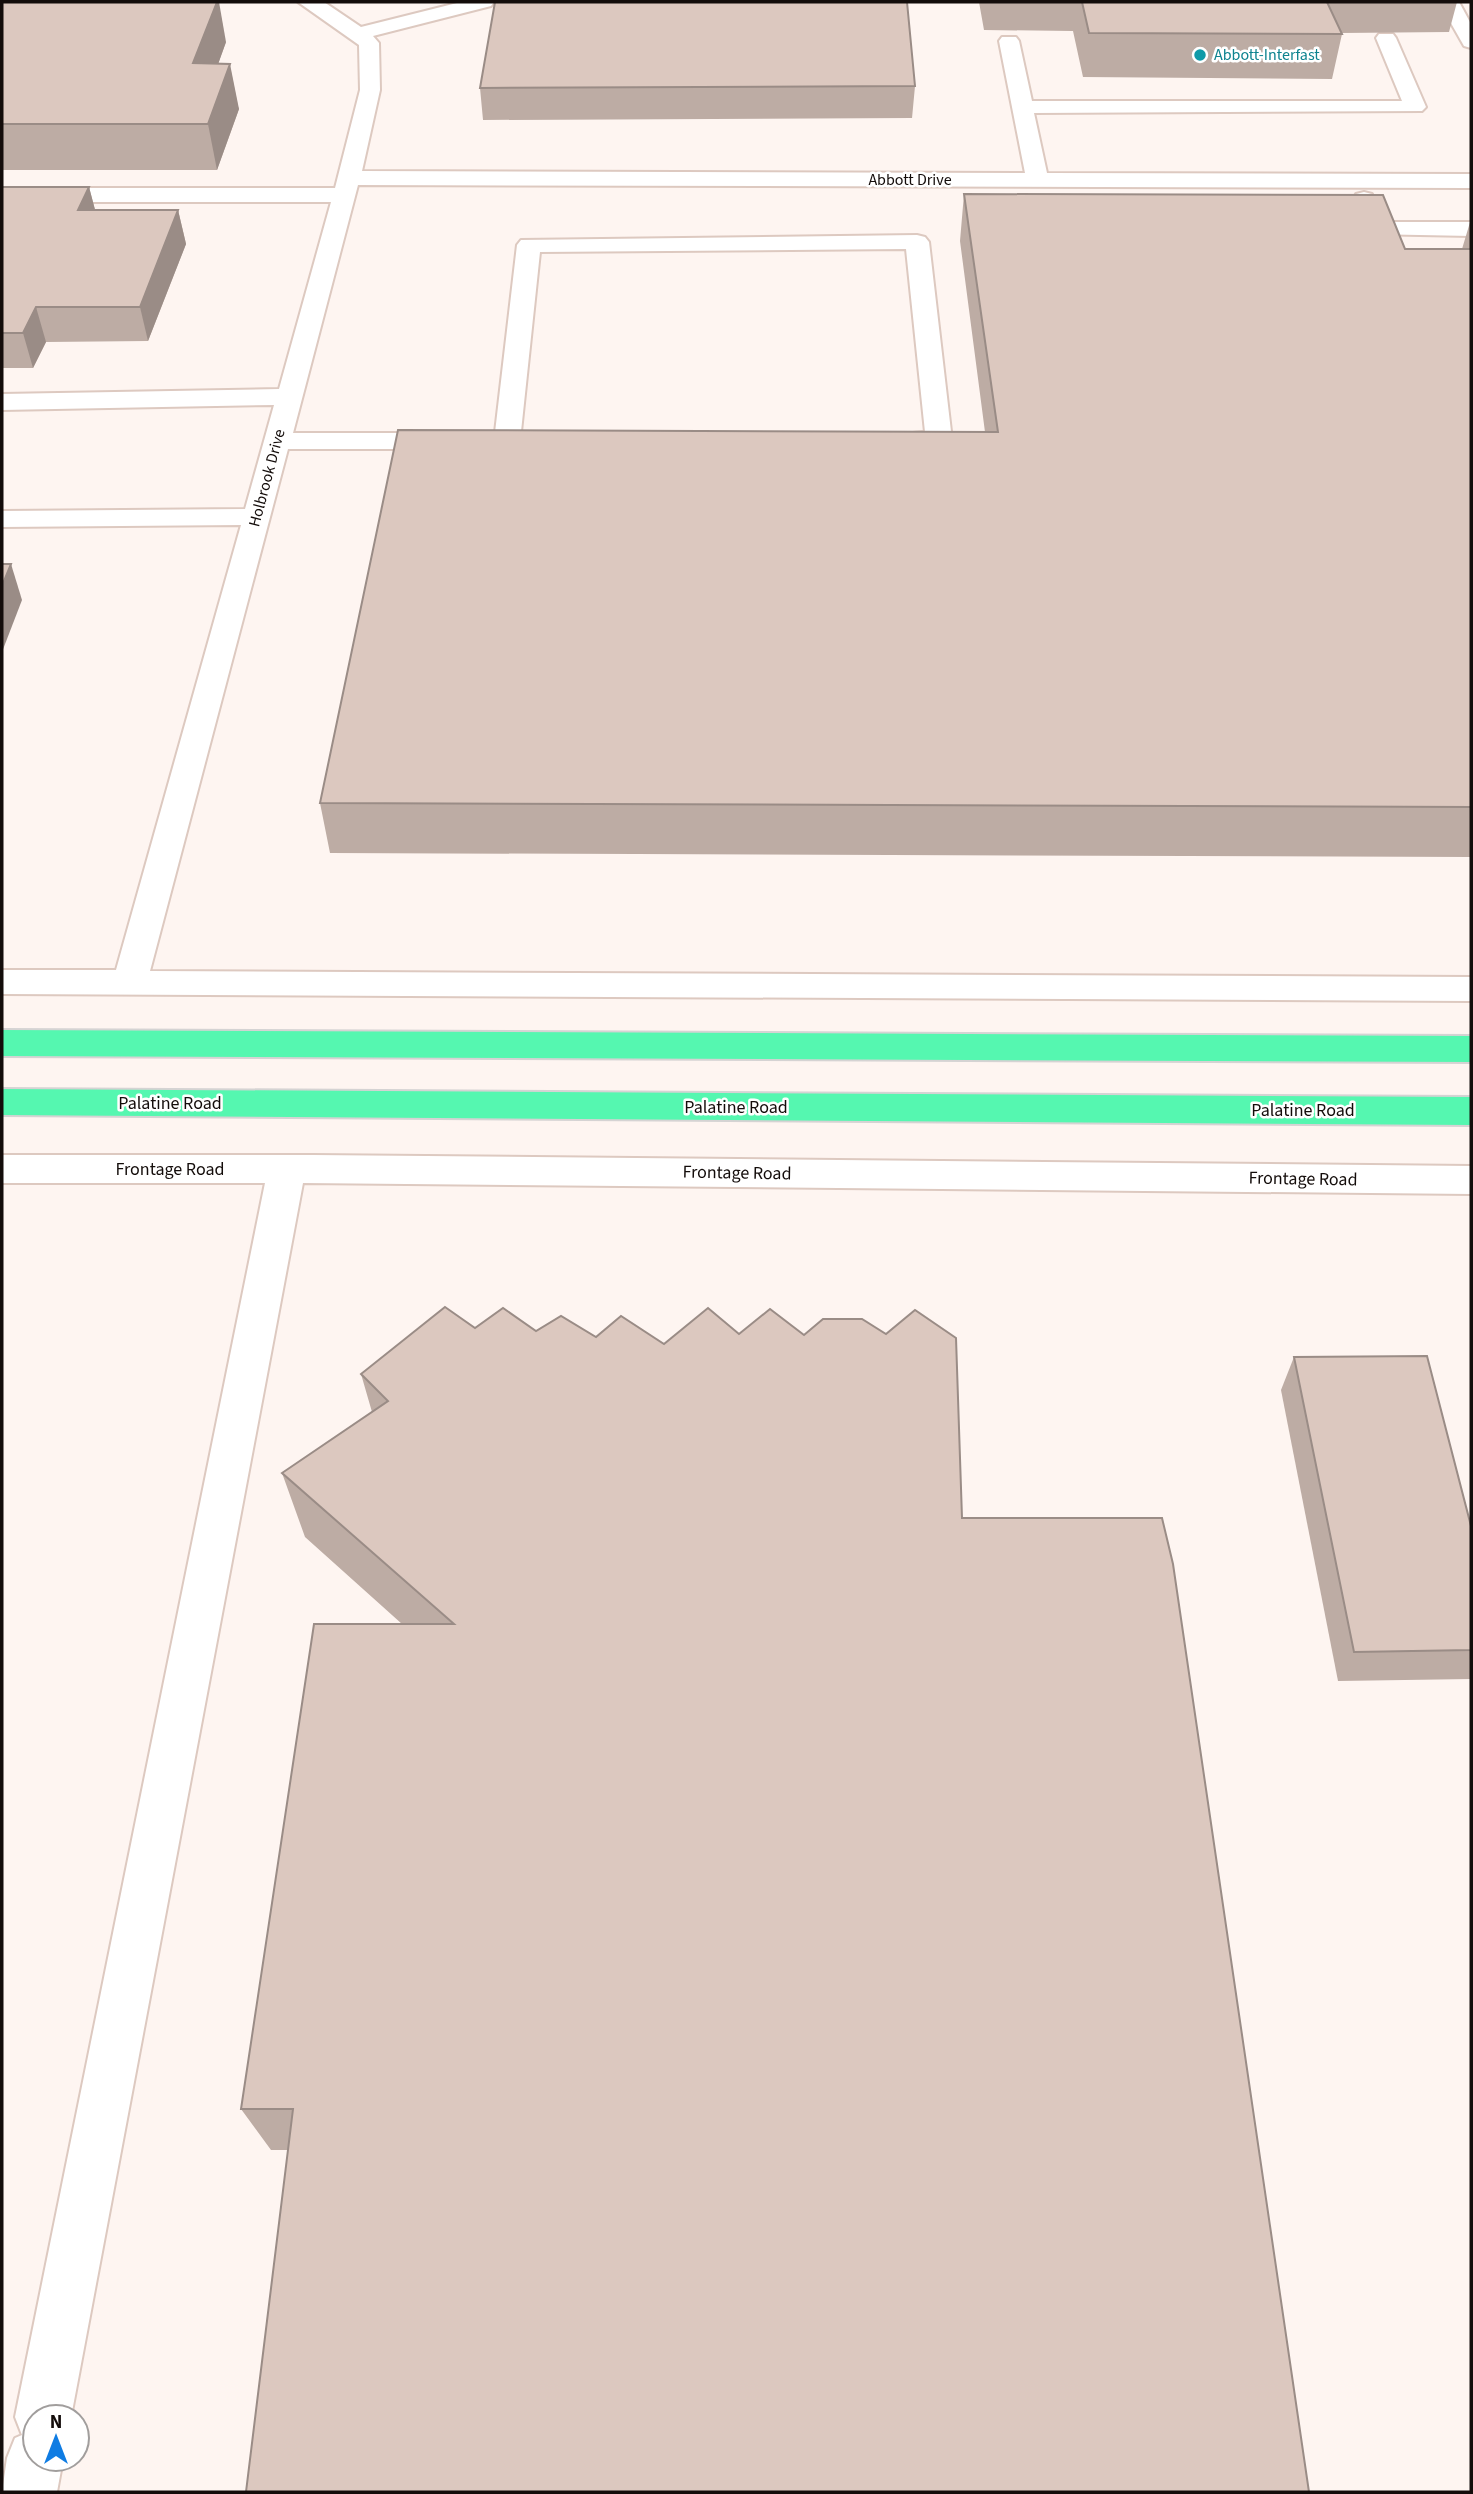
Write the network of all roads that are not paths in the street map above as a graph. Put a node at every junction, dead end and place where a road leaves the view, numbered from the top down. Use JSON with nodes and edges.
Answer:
{"nodes":[{"id":1,"x":308,"y":2,"type":"edge"},
{"id":2,"x":484,"y":2,"type":"edge"},
{"id":3,"x":1450,"y":2,"type":"edge"},
{"id":4,"x":357,"y":34,"type":"junction"},
{"id":5,"x":1386,"y":38,"type":"dead end"},
{"id":6,"x":1009,"y":41,"type":"dead end"},
{"id":7,"x":1471,"y":42,"type":"edge"},
{"id":8,"x":1022,"y":107,"type":"junction"},
{"id":9,"x":1037,"y":180,"type":"junction"},
{"id":10,"x":1356,"y":181,"type":"junction"},
{"id":11,"x":1471,"y":181,"type":"edge"},
{"id":12,"x":346,"y":187,"type":"junction"},
{"id":13,"x":27,"y":195,"type":"edge"},
{"id":14,"x":1471,"y":229,"type":"edge"},
{"id":15,"x":289,"y":397,"type":"junction"},
{"id":16,"x":2,"y":402,"type":"edge"},
{"id":17,"x":869,"y":440,"type":"edge"},
{"id":18,"x":277,"y":441,"type":"junction"},
{"id":19,"x":507,"y":441,"type":"junction"},
{"id":20,"x":535,"y":441,"type":"edge"},
{"id":21,"x":256,"y":517,"type":"junction"},
{"id":22,"x":2,"y":519,"type":"edge"},
{"id":23,"x":2,"y":982,"type":"edge"},
{"id":24,"x":130,"y":982,"type":"junction"},
{"id":25,"x":1471,"y":989,"type":"edge"},
{"id":26,"x":2,"y":1043,"type":"edge"},
{"id":27,"x":1471,"y":1049,"type":"edge"},
{"id":28,"x":2,"y":1102,"type":"edge"},
{"id":29,"x":1471,"y":1111,"type":"edge"},
{"id":30,"x":2,"y":1169,"type":"edge"},
{"id":31,"x":287,"y":1169,"type":"junction"},
{"id":32,"x":1471,"y":1180,"type":"edge"},
{"id":33,"x":46,"y":2403,"type":"edge"},
{"id":34,"x":32,"y":2473,"type":"edge"},
{"id":35,"x":28,"y":2492,"type":"edge"}],
"edges":[{"from":1,"to":4,"type":"street","name":"Holbrook Drive"},
{"from":2,"to":4,"type":"street"},
{"from":3,"to":7,"type":"street"},
{"from":4,"to":12,"type":"street","name":"Holbrook Drive"},
{"from":5,"to":8,"type":"street"},
{"from":6,"to":8,"type":"street"},
{"from":8,"to":9,"type":"street"},
{"from":9,"to":10,"type":"street","name":"Abbott Drive"},
{"from":9,"to":12,"type":"street","name":"Abbott Drive"},
{"from":10,"to":11,"type":"street","name":"Abbott Drive"},
{"from":10,"to":14,"type":"street"},
{"from":12,"to":13,"type":"street","name":"Abbott Drive"},
{"from":12,"to":15,"type":"street","name":"Holbrook Drive"},
{"from":15,"to":16,"type":"street"},
{"from":15,"to":18,"type":"street","name":"Holbrook Drive"},
{"from":17,"to":19,"type":"street"},
{"from":18,"to":19,"type":"street"},
{"from":18,"to":21,"type":"street","name":"Holbrook Drive"},
{"from":19,"to":20,"type":"street"},
{"from":21,"to":22,"type":"street"},
{"from":21,"to":24,"type":"street","name":"Holbrook Drive"},
{"from":23,"to":24,"type":"street"},
{"from":24,"to":25,"type":"street"},
{"from":26,"to":27,"type":"highway"},
{"from":28,"to":29,"type":"highway","name":"Palatine Road"},
{"from":30,"to":31,"type":"street","name":"Frontage Road"},
{"from":31,"to":32,"type":"street","name":"Frontage Road"},
{"from":31,"to":33,"type":"street"},
{"from":34,"to":35,"type":"street"}]}
